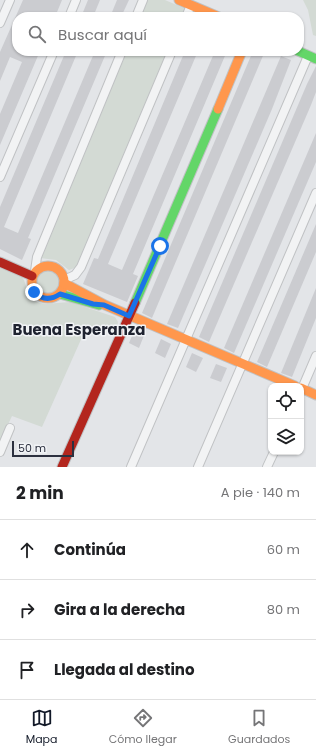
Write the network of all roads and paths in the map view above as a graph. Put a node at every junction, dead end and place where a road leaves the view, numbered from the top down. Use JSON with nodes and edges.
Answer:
{"nodes":[{"id":1,"x":10,"y":0,"type":"edge"},
{"id":2,"x":76,"y":0,"type":"edge"},
{"id":3,"x":143,"y":0,"type":"edge"},
{"id":4,"x":179,"y":0,"type":"edge"},
{"id":5,"x":191,"y":5,"type":"junction"},
{"id":6,"x":71,"y":12,"type":"edge"},
{"id":7,"x":138,"y":12,"type":"edge"},
{"id":8,"x":188,"y":12,"type":"edge"},
{"id":9,"x":207,"y":12,"type":"edge"},
{"id":10,"x":0,"y":23,"type":"edge"},
{"id":11,"x":52,"y":56,"type":"edge"},
{"id":12,"x":120,"y":56,"type":"edge"},
{"id":13,"x":170,"y":56,"type":"edge"},
{"id":14,"x":240,"y":56,"type":"edge"},
{"id":15,"x":312,"y":57,"type":"edge"},
{"id":16,"x":0,"y":177,"type":"edge"},
{"id":17,"x":316,"y":193,"type":"edge"},
{"id":18,"x":0,"y":262,"type":"edge"},
{"id":19,"x":34,"y":274,"type":"junction"},
{"id":20,"x":64,"y":282,"type":"junction"},
{"id":21,"x":60,"y":294,"type":"junction"},
{"id":22,"x":104,"y":305,"type":"junction"},
{"id":23,"x":129,"y":316,"type":"junction"},
{"id":24,"x":186,"y":340,"type":"junction"},
{"id":25,"x":316,"y":356,"type":"edge"},
{"id":26,"x":243,"y":364,"type":"junction"},
{"id":27,"x":288,"y":383,"type":"edge"},
{"id":28,"x":302,"y":383,"type":"edge"},
{"id":29,"x":304,"y":390,"type":"edge"},
{"id":30,"x":316,"y":395,"type":"edge"},
{"id":31,"x":10,"y":428,"type":"dead end"},
{"id":32,"x":0,"y":452,"type":"edge"},
{"id":33,"x":273,"y":455,"type":"edge"},
{"id":34,"x":62,"y":467,"type":"edge"},
{"id":35,"x":131,"y":467,"type":"edge"},
{"id":36,"x":198,"y":467,"type":"edge"},
{"id":37,"x":267,"y":467,"type":"edge"}],
"edges":[{"from":1,"to":10,"type":"street"},
{"from":2,"to":6,"type":"street"},
{"from":3,"to":7,"type":"street"},
{"from":4,"to":5,"type":"street"},
{"from":5,"to":8,"type":"street"},
{"from":5,"to":9,"type":"street"},
{"from":11,"to":16,"type":"street"},
{"from":12,"to":19,"type":"street"},
{"from":13,"to":20,"type":"street"},
{"from":14,"to":23,"type":"street"},
{"from":15,"to":24,"type":"street"},
{"from":17,"to":26,"type":"street"},
{"from":18,"to":19,"type":"street"},
{"from":19,"to":20,"type":"street"},
{"from":19,"to":21,"type":"street"},
{"from":20,"to":21,"type":"street"},
{"from":20,"to":22,"type":"street"},
{"from":21,"to":22,"type":"street"},
{"from":22,"to":23,"type":"street"},
{"from":23,"to":24,"type":"street"},
{"from":23,"to":34,"type":"street"},
{"from":24,"to":26,"type":"street"},
{"from":24,"to":35,"type":"street"},
{"from":25,"to":28,"type":"street"},
{"from":26,"to":27,"type":"street"},
{"from":26,"to":36,"type":"street"},
{"from":29,"to":30,"type":"street"},
{"from":31,"to":32,"type":"street"},
{"from":33,"to":37,"type":"street"}]}
